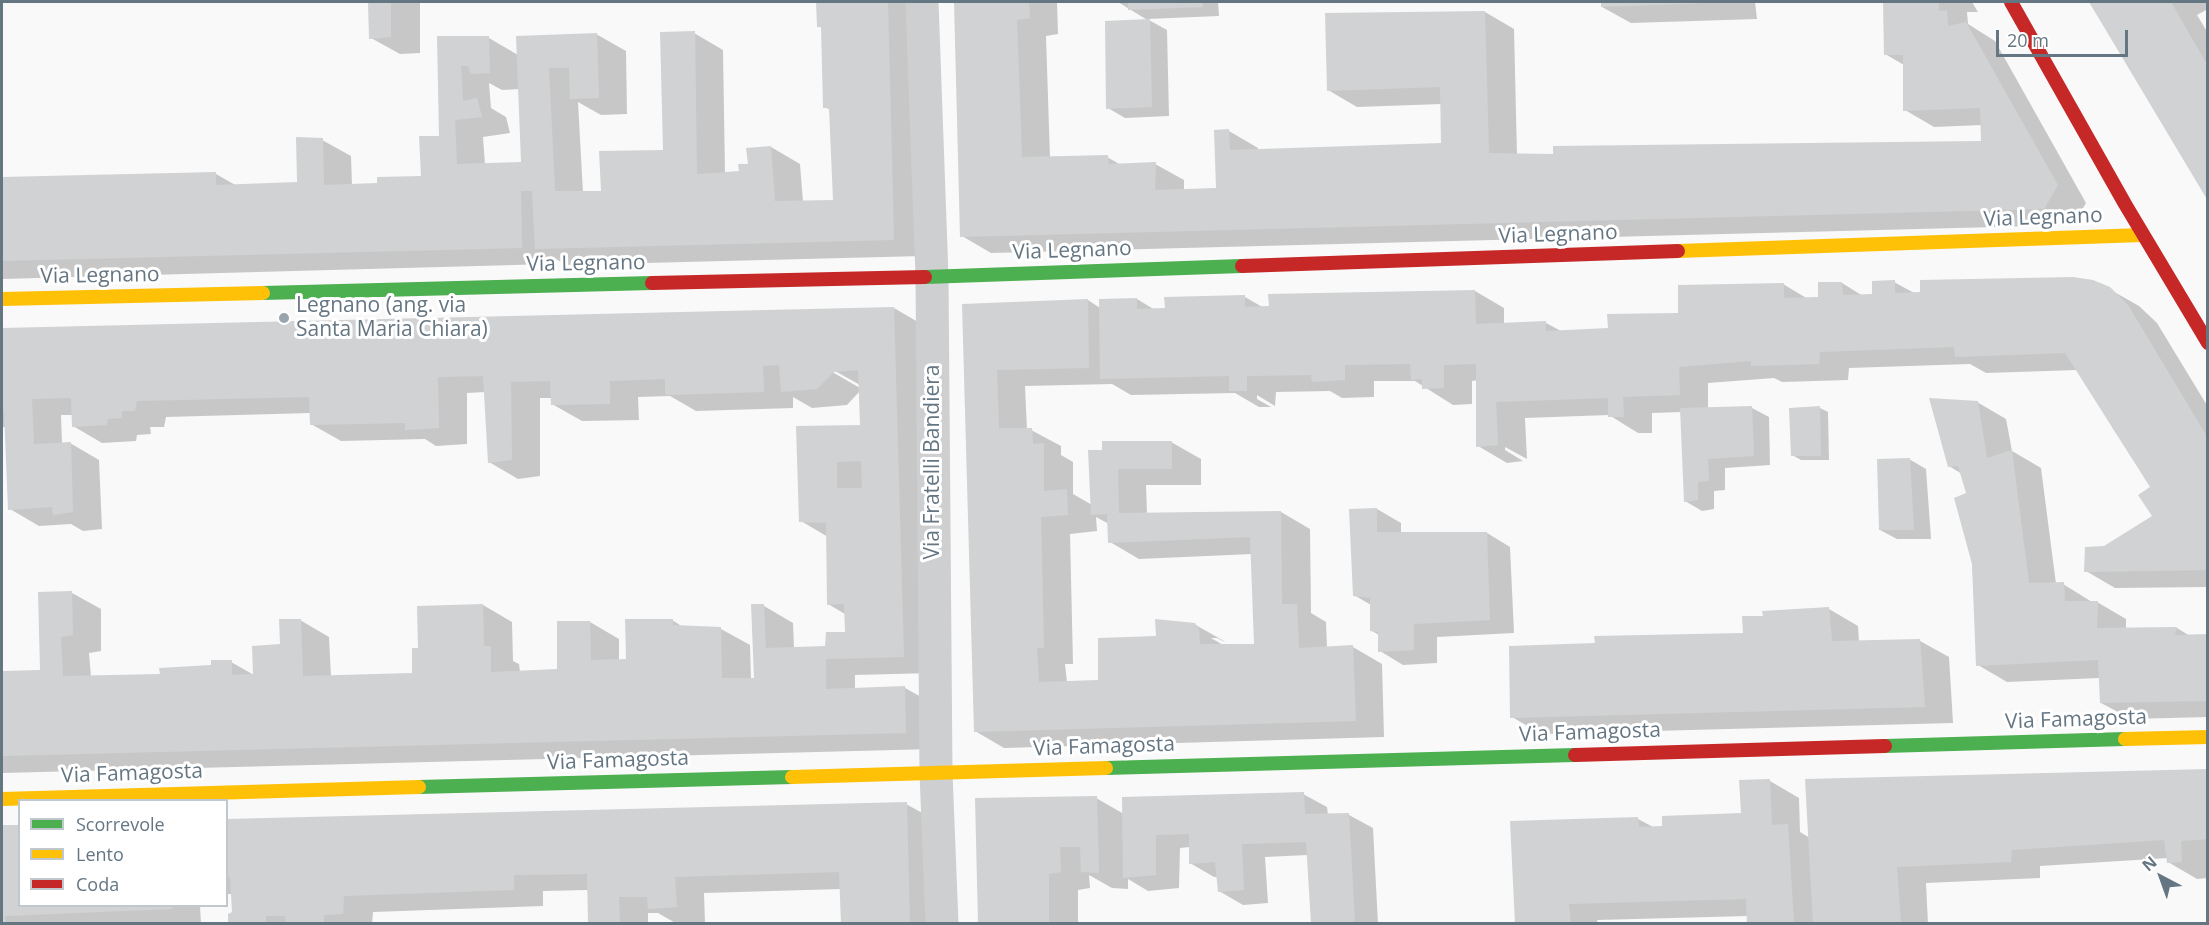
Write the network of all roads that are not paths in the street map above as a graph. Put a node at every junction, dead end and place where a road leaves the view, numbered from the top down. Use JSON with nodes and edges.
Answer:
{"nodes":[{"id":1,"x":922,"y":2,"type":"edge"},
{"id":2,"x":2011,"y":2,"type":"edge"},
{"id":3,"x":2143,"y":235,"type":"junction"},
{"id":4,"x":932,"y":276,"type":"junction"},
{"id":5,"x":2,"y":299,"type":"edge"},
{"id":6,"x":2208,"y":343,"type":"edge"},
{"id":7,"x":2208,"y":737,"type":"edge"},
{"id":8,"x":936,"y":773,"type":"junction"},
{"id":9,"x":2,"y":799,"type":"edge"},
{"id":10,"x":942,"y":924,"type":"edge"}],
"edges":[{"from":1,"to":4,"type":"street","name":"Via Fratelli Bandiera"},
{"from":2,"to":3,"type":"street"},
{"from":3,"to":4,"type":"street","name":"Via Legnano"},
{"from":3,"to":6,"type":"street"},
{"from":4,"to":5,"type":"street","name":"Via Legnano"},
{"from":4,"to":8,"type":"street","name":"Via Fratelli Bandiera"},
{"from":7,"to":8,"type":"street","name":"Via Famagosta"},
{"from":8,"to":9,"type":"street","name":"Via Famagosta"},
{"from":8,"to":10,"type":"street","name":"Via Fratelli Bandiera"}]}
